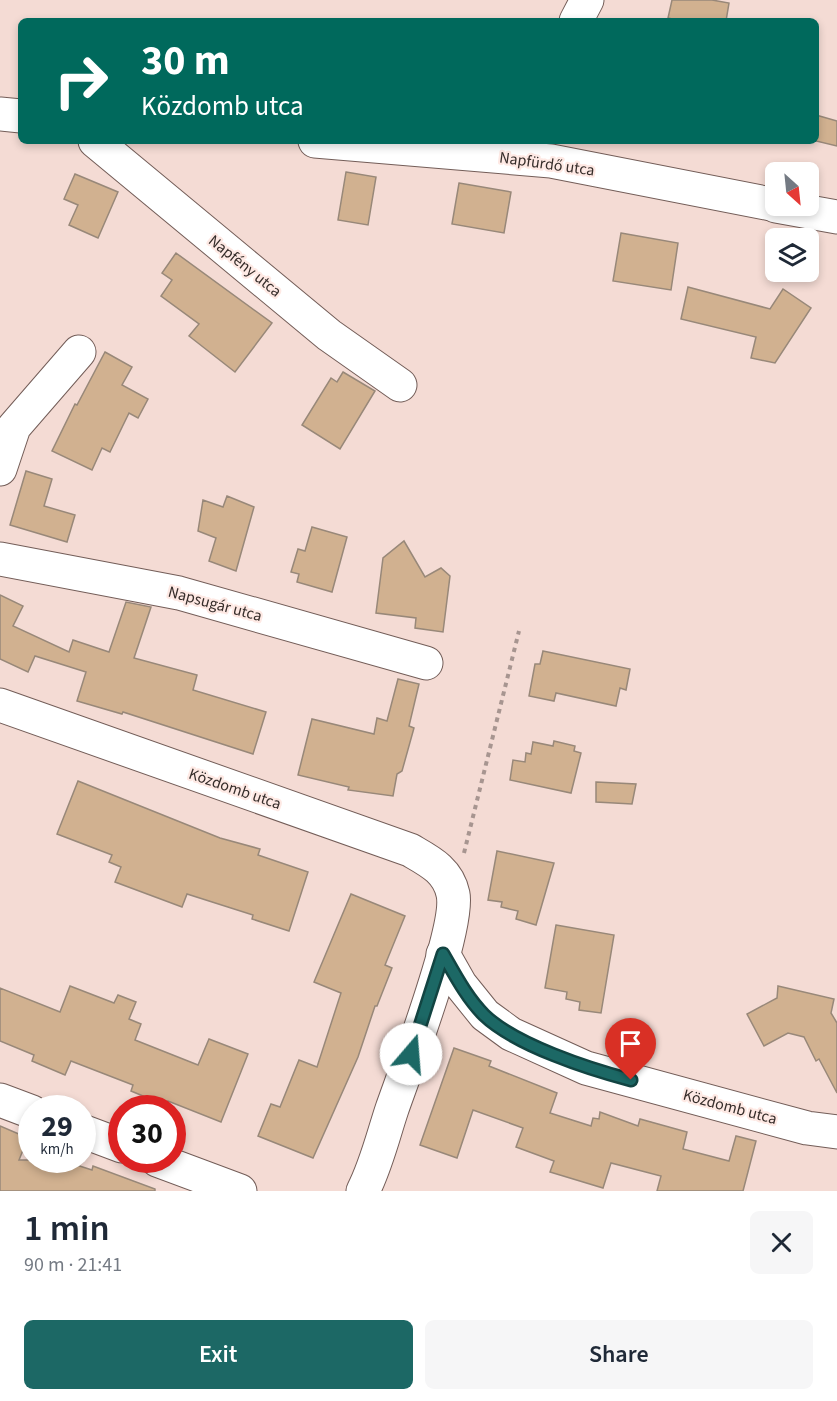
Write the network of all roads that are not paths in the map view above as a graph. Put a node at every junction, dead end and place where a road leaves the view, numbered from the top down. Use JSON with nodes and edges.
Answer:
{"nodes":[{"id":1,"x":587,"y":0,"type":"edge"},
{"id":2,"x":578,"y":18,"type":"edge"},
{"id":3,"x":0,"y":114,"type":"edge"},
{"id":4,"x":18,"y":116,"type":"edge"},
{"id":5,"x":99,"y":144,"type":"edge"},
{"id":6,"x":386,"y":144,"type":"edge"},
{"id":7,"x":553,"y":151,"type":"edge"},
{"id":8,"x":765,"y":202,"type":"edge"},
{"id":9,"x":819,"y":214,"type":"edge"},
{"id":10,"x":837,"y":218,"type":"edge"},
{"id":11,"x":79,"y":352,"type":"dead end"},
{"id":12,"x":400,"y":385,"type":"dead end"},
{"id":13,"x":7,"y":418,"type":"edge"},
{"id":14,"x":0,"y":470,"type":"edge"},
{"id":15,"x":0,"y":559,"type":"edge"},
{"id":16,"x":426,"y":663,"type":"dead end"},
{"id":17,"x":0,"y":705,"type":"edge"},
{"id":18,"x":443,"y":954,"type":"junction"},
{"id":19,"x":0,"y":1100,"type":"edge"},
{"id":20,"x":18,"y":1107,"type":"edge"},
{"id":21,"x":837,"y":1132,"type":"edge"},
{"id":22,"x":186,"y":1171,"type":"edge"},
{"id":23,"x":240,"y":1191,"type":"edge"},
{"id":24,"x":363,"y":1191,"type":"edge"}],
"edges":[{"from":1,"to":2,"type":"street"},
{"from":3,"to":4,"type":"street"},
{"from":5,"to":12,"type":"street","name":"Napfény utca"},
{"from":6,"to":7,"type":"street","name":"Napfürdő utca"},
{"from":7,"to":8,"type":"street","name":"Napfürdő utca"},
{"from":9,"to":10,"type":"street","name":"Napfürdő utca"},
{"from":11,"to":13,"type":"street"},
{"from":13,"to":14,"type":"street"},
{"from":15,"to":16,"type":"street","name":"Napsugár utca"},
{"from":17,"to":18,"type":"street","name":"Közdomb utca"},
{"from":18,"to":21,"type":"street","name":"Közdomb utca"},
{"from":18,"to":24,"type":"street"},
{"from":19,"to":20,"type":"street"},
{"from":22,"to":23,"type":"street"}]}
